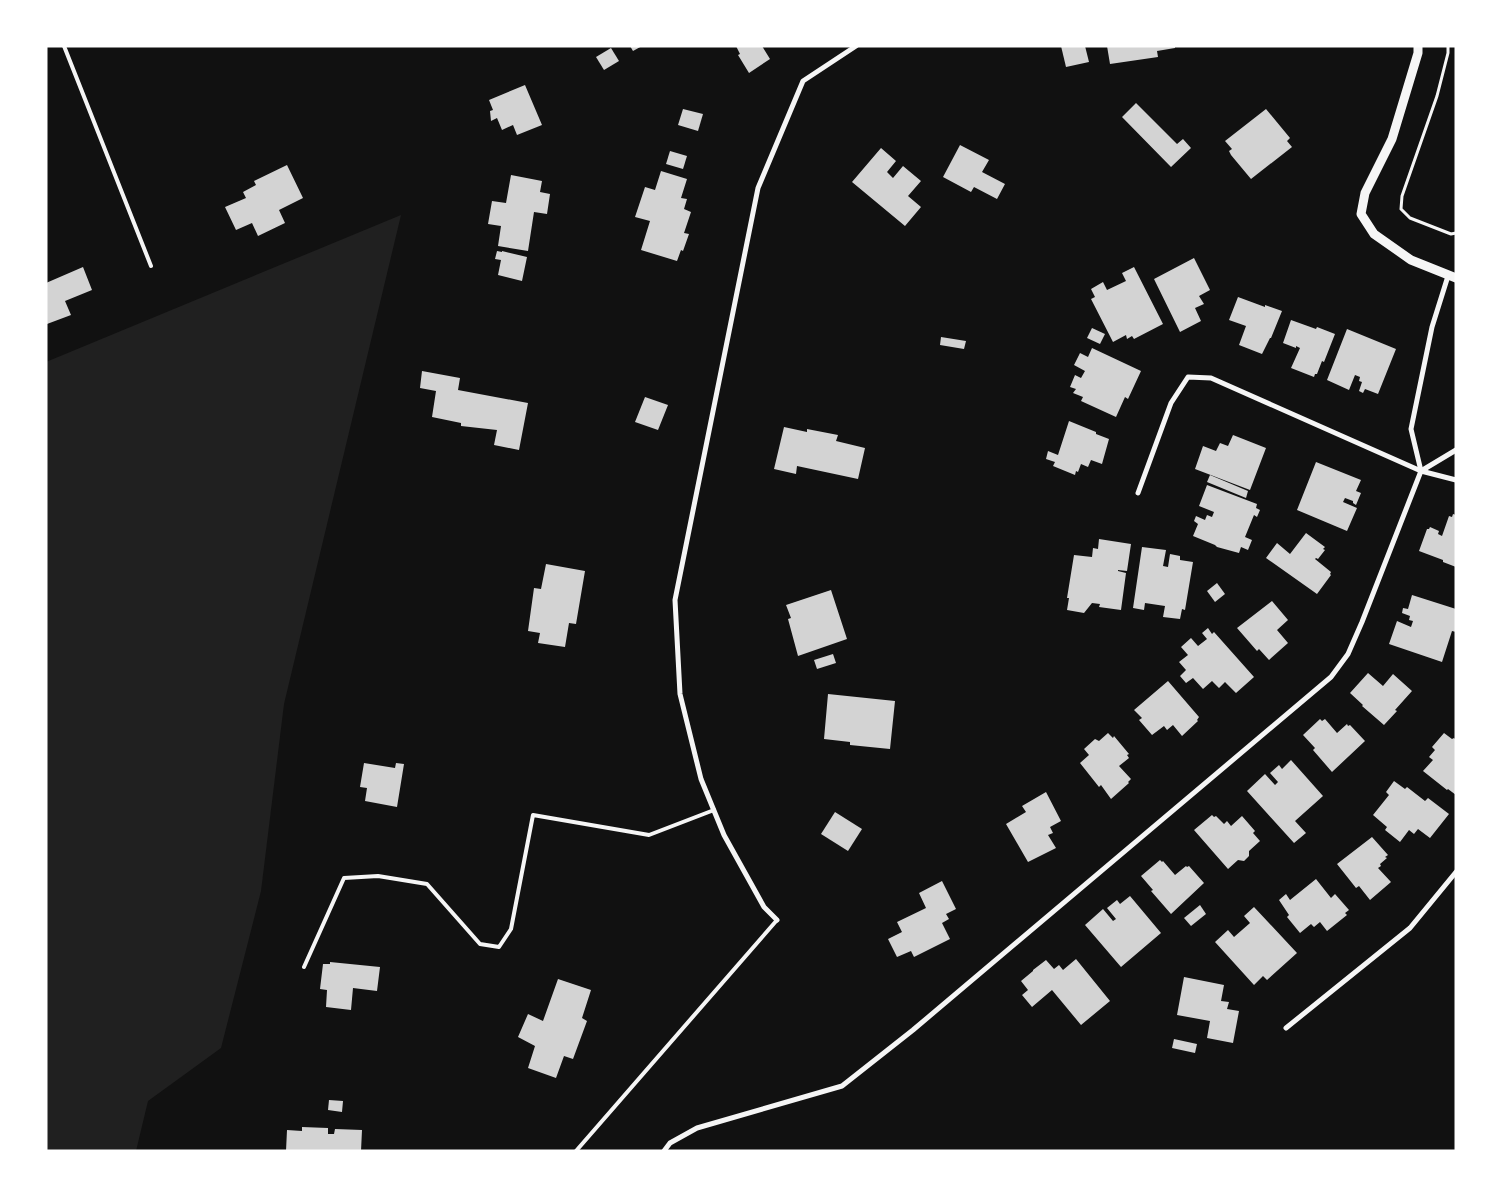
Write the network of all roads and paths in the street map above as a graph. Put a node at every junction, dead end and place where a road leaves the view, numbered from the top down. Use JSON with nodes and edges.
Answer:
{"nodes":[{"id":1,"x":64,"y":46,"type":"edge"},
{"id":2,"x":856,"y":46,"type":"edge"},
{"id":3,"x":1418,"y":46,"type":"edge"},
{"id":4,"x":1448,"y":46,"type":"edge"},
{"id":5,"x":1456,"y":233,"type":"edge"},
{"id":6,"x":152,"y":266,"type":"dead end"},
{"id":7,"x":1452,"y":277,"type":"edge"},
{"id":8,"x":1456,"y":450,"type":"edge"},
{"id":9,"x":1422,"y":471,"type":"junction"},
{"id":10,"x":1456,"y":480,"type":"edge"},
{"id":11,"x":1138,"y":493,"type":"dead end"},
{"id":12,"x":714,"y":810,"type":"junction"},
{"id":13,"x":1456,"y":872,"type":"edge"},
{"id":14,"x":777,"y":920,"type":"joint"},
{"id":15,"x":304,"y":967,"type":"dead end"},
{"id":16,"x":1286,"y":1028,"type":"dead end"},
{"id":17,"x":576,"y":1151,"type":"edge"},
{"id":18,"x":664,"y":1151,"type":"edge"}],
"edges":[{"from":1,"to":6,"type":"lane"},
{"from":2,"to":12,"type":"street"},
{"from":3,"to":7,"type":"street"},
{"from":4,"to":5,"type":"path"},
{"from":7,"to":9,"type":"street"},
{"from":8,"to":9,"type":"street"},
{"from":9,"to":10,"type":"street"},
{"from":9,"to":11,"type":"street"},
{"from":9,"to":18,"type":"street"},
{"from":12,"to":14,"type":"street"},
{"from":12,"to":15,"type":"lane"},
{"from":13,"to":16,"type":"street"},
{"from":14,"to":17,"type":"lane"}]}
